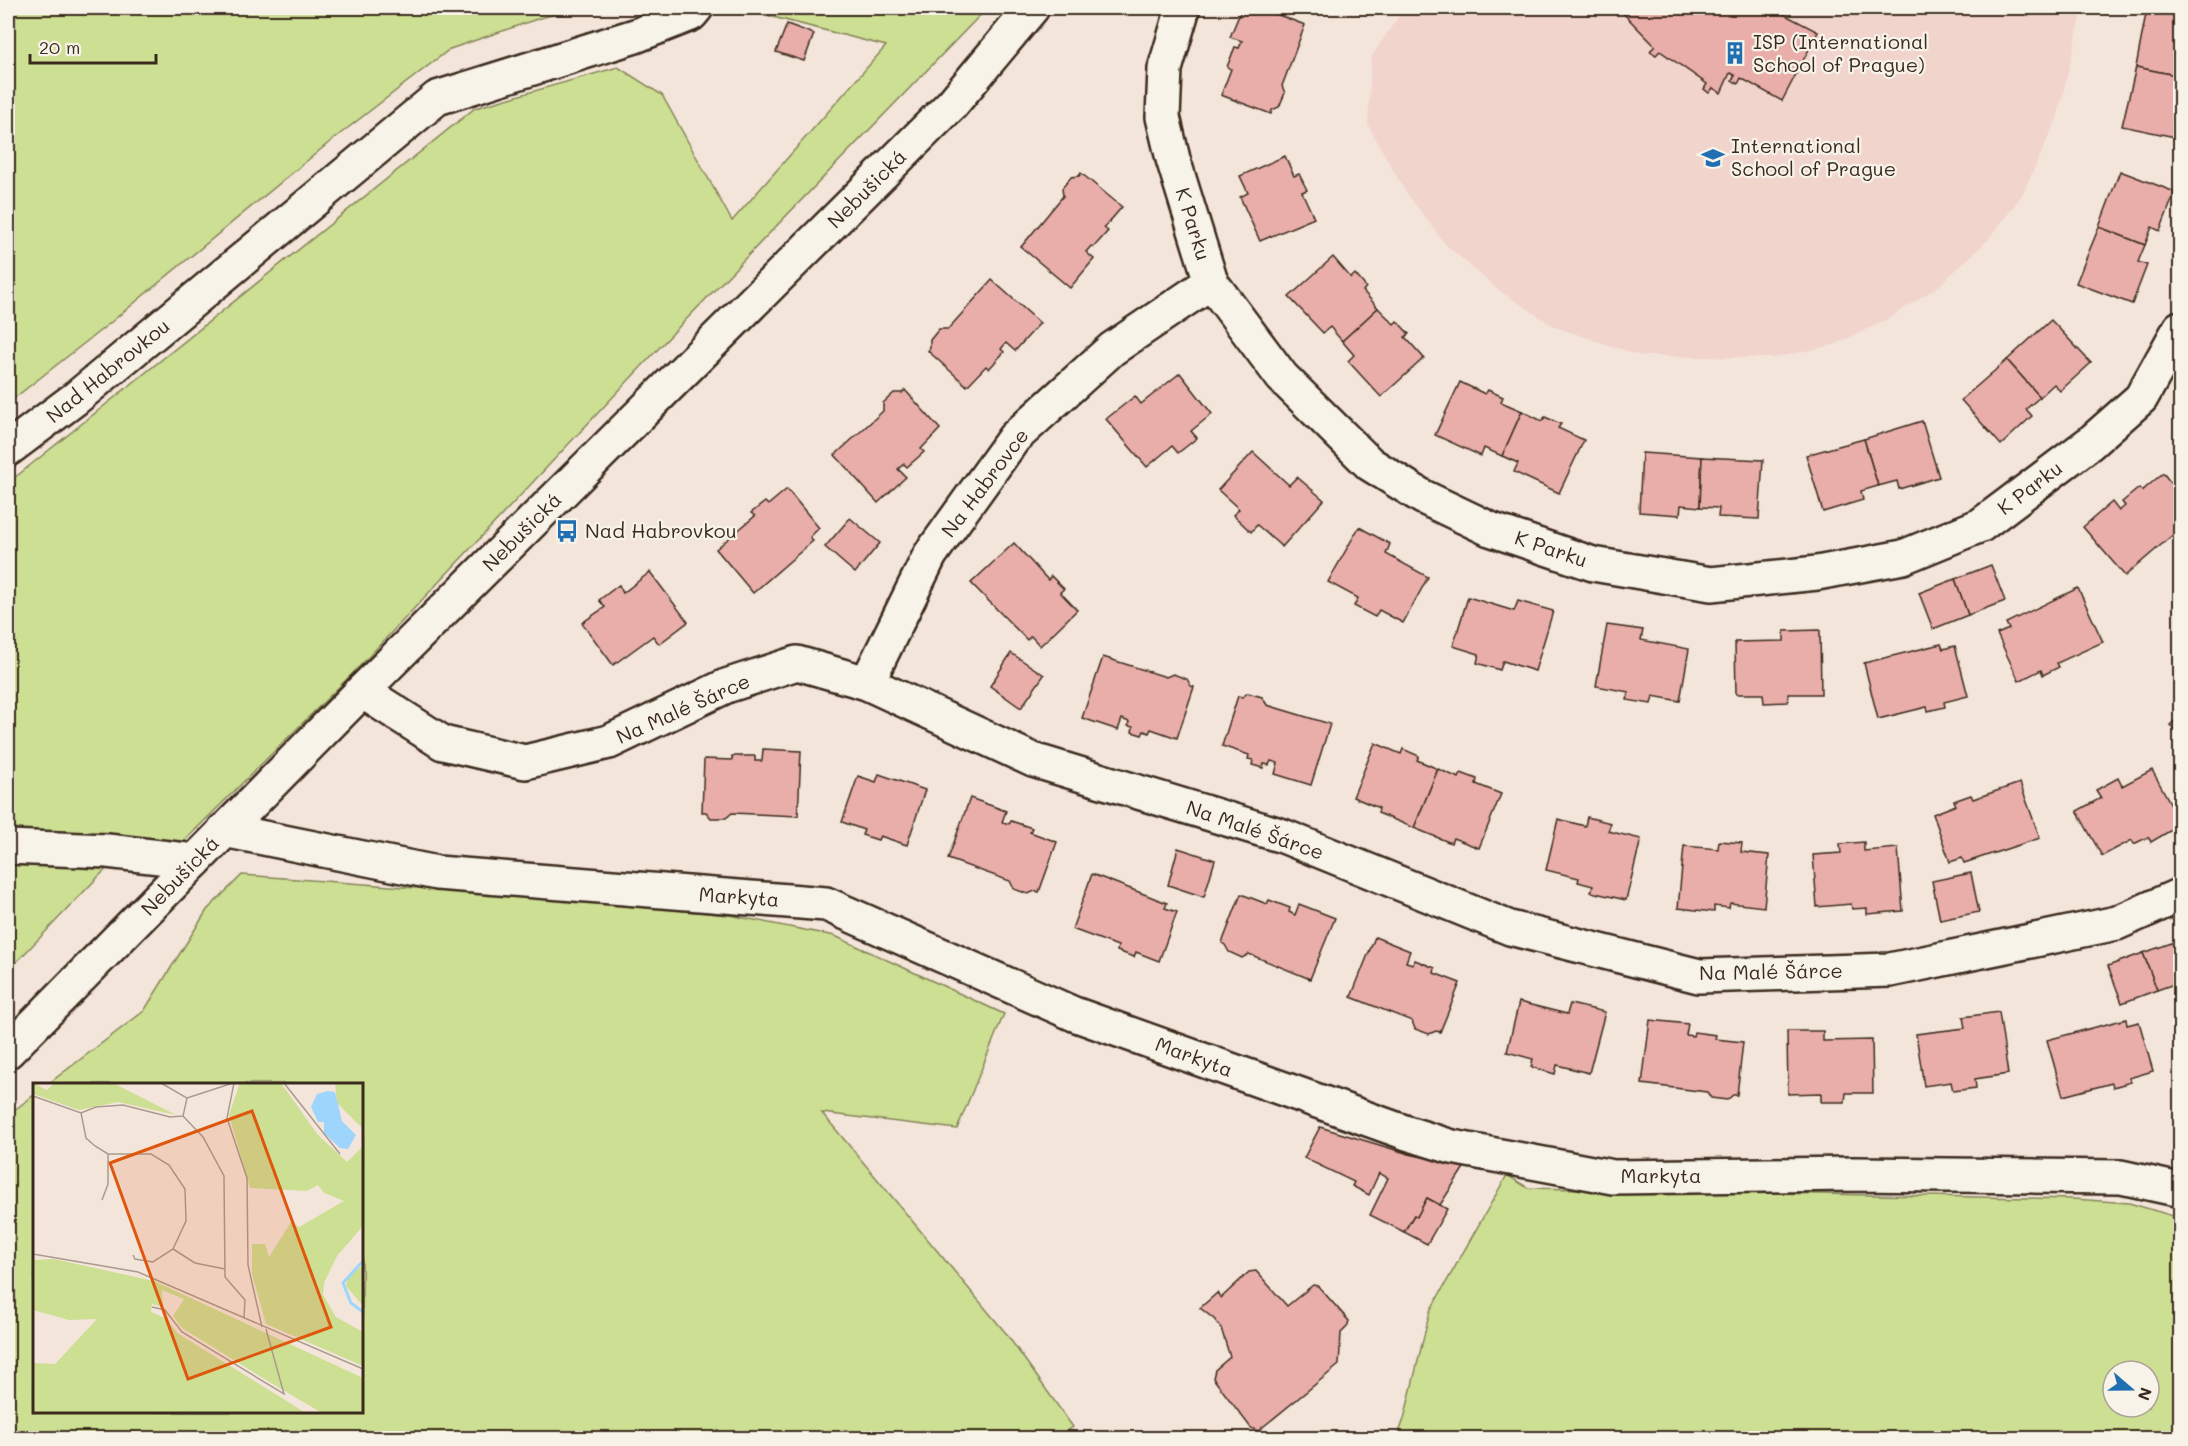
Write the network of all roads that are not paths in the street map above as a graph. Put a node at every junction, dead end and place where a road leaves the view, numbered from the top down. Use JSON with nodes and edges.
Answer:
{"nodes":[{"id":1,"x":696,"y":8,"type":"edge"},
{"id":2,"x":1032,"y":8,"type":"edge"},
{"id":3,"x":1183,"y":8,"type":"edge"},
{"id":4,"x":1211,"y":282,"type":"junction"},
{"id":5,"x":2181,"y":328,"type":"edge"},
{"id":6,"x":8,"y":449,"type":"edge"},
{"id":7,"x":867,"y":683,"type":"junction"},
{"id":8,"x":362,"y":691,"type":"junction"},
{"id":9,"x":224,"y":830,"type":"junction"},
{"id":10,"x":8,"y":847,"type":"edge"},
{"id":11,"x":195,"y":861,"type":"junction"},
{"id":12,"x":2181,"y":895,"type":"edge"},
{"id":13,"x":8,"y":1051,"type":"edge"},
{"id":14,"x":2181,"y":1190,"type":"edge"}],
"edges":[{"from":1,"to":6,"type":"street","name":"Nad Habrovkou"},
{"from":2,"to":8,"type":"street","name":"Nebušická"},
{"from":3,"to":4,"type":"street","name":"K Parku"},
{"from":4,"to":5,"type":"street","name":"K Parku"},
{"from":4,"to":7,"type":"street","name":"Na Habrovce"},
{"from":7,"to":8,"type":"street","name":"Na Malé Šárce"},
{"from":7,"to":12,"type":"street","name":"Na Malé Šárce"},
{"from":8,"to":9,"type":"street","name":"Nebušická"},
{"from":9,"to":11,"type":"street","name":"Nebušická"},
{"from":9,"to":14,"type":"street","name":"Markyta"},
{"from":10,"to":11,"type":"street"},
{"from":11,"to":13,"type":"street","name":"Nebušická"}]}
